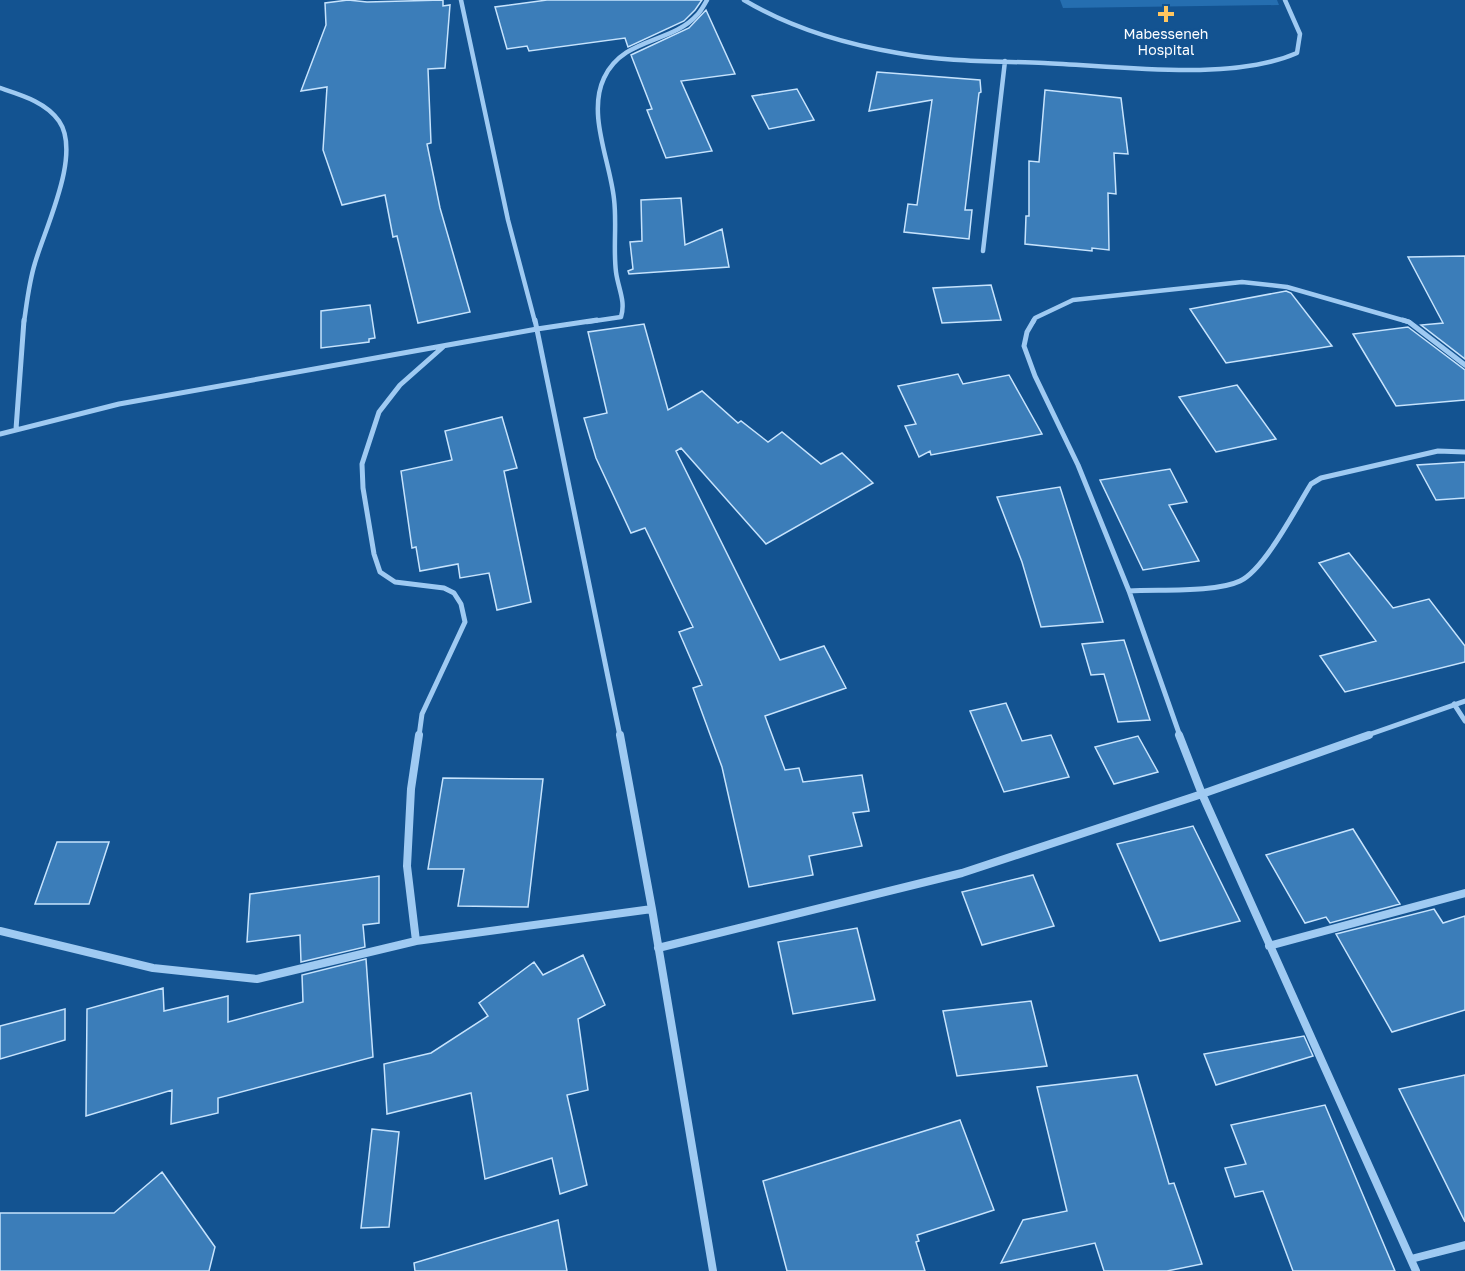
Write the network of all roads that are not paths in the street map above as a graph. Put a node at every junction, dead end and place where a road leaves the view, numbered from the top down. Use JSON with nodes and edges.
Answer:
{"nodes":[{"id":1,"x":461,"y":0,"type":"edge"},
{"id":2,"x":707,"y":0,"type":"edge"},
{"id":3,"x":744,"y":0,"type":"edge"},
{"id":4,"x":1286,"y":0,"type":"edge"},
{"id":5,"x":1005,"y":61,"type":"junction"},
{"id":6,"x":0,"y":88,"type":"edge"},
{"id":7,"x":983,"y":251,"type":"dead end"},
{"id":8,"x":537,"y":329,"type":"junction"},
{"id":9,"x":444,"y":346,"type":"junction"},
{"id":10,"x":1465,"y":365,"type":"edge"},
{"id":11,"x":16,"y":429,"type":"junction"},
{"id":12,"x":0,"y":434,"type":"edge"},
{"id":13,"x":1465,"y":452,"type":"edge"},
{"id":14,"x":1129,"y":591,"type":"junction"},
{"id":15,"x":1465,"y":701,"type":"edge"},
{"id":16,"x":1454,"y":704,"type":"junction"},
{"id":17,"x":1465,"y":721,"type":"edge"},
{"id":18,"x":1202,"y":794,"type":"junction"},
{"id":19,"x":1465,"y":893,"type":"edge"},
{"id":20,"x":652,"y":909,"type":"junction"},
{"id":21,"x":0,"y":931,"type":"edge"},
{"id":22,"x":416,"y":941,"type":"junction"},
{"id":23,"x":1269,"y":945,"type":"junction"},
{"id":24,"x":658,"y":948,"type":"junction"},
{"id":25,"x":1465,"y":1245,"type":"edge"},
{"id":26,"x":1411,"y":1259,"type":"junction"},
{"id":27,"x":713,"y":1271,"type":"edge"},
{"id":28,"x":1416,"y":1271,"type":"edge"}],
"edges":[{"from":1,"to":8,"type":"street"},
{"from":2,"to":8,"type":"street"},
{"from":3,"to":5,"type":"street"},
{"from":4,"to":5,"type":"street"},
{"from":5,"to":7,"type":"street"},
{"from":6,"to":11,"type":"street"},
{"from":8,"to":9,"type":"street"},
{"from":8,"to":20,"type":"street"},
{"from":9,"to":11,"type":"street"},
{"from":9,"to":22,"type":"street"},
{"from":10,"to":14,"type":"street"},
{"from":11,"to":12,"type":"street"},
{"from":13,"to":14,"type":"street"},
{"from":14,"to":18,"type":"street"},
{"from":15,"to":16,"type":"street"},
{"from":16,"to":17,"type":"street"},
{"from":16,"to":18,"type":"street"},
{"from":18,"to":23,"type":"street"},
{"from":18,"to":24,"type":"street"},
{"from":19,"to":23,"type":"street"},
{"from":20,"to":22,"type":"street"},
{"from":20,"to":24,"type":"street"},
{"from":21,"to":22,"type":"street"},
{"from":23,"to":26,"type":"street"},
{"from":24,"to":27,"type":"street"},
{"from":25,"to":26,"type":"street"},
{"from":26,"to":28,"type":"street"}]}
